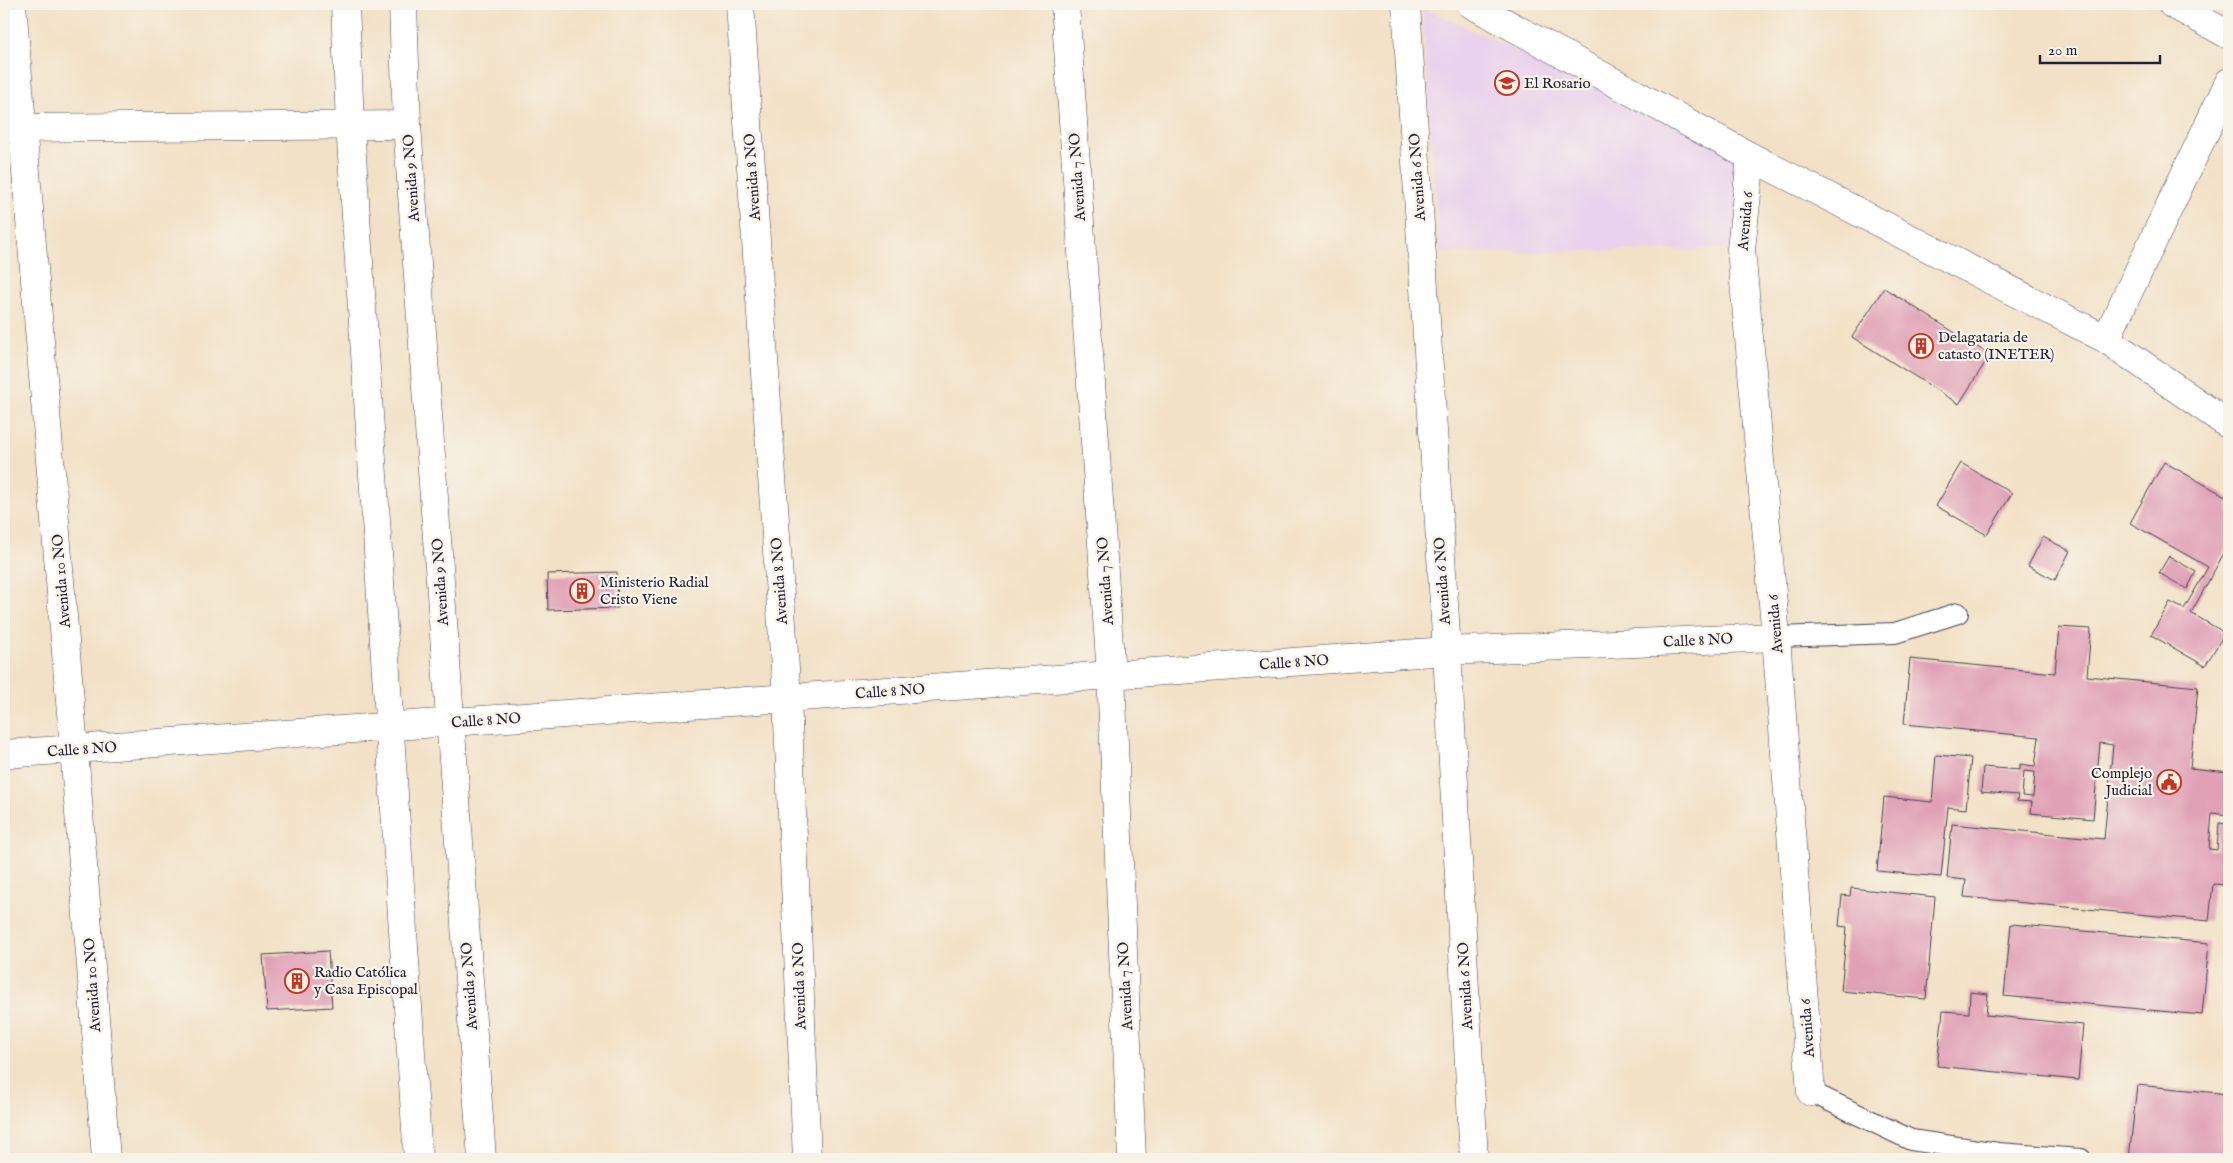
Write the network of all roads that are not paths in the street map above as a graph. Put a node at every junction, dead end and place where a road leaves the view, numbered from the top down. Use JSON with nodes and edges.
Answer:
{"nodes":[{"id":1,"x":12,"y":4,"type":"edge"},
{"id":2,"x":345,"y":4,"type":"edge"},
{"id":3,"x":402,"y":4,"type":"edge"},
{"id":4,"x":740,"y":4,"type":"edge"},
{"id":5,"x":1065,"y":4,"type":"edge"},
{"id":6,"x":1406,"y":4,"type":"edge"},
{"id":7,"x":1471,"y":4,"type":"edge"},
{"id":8,"x":2172,"y":4,"type":"edge"},
{"id":9,"x":2229,"y":36,"type":"edge"},
{"id":10,"x":2229,"y":82,"type":"edge"},
{"id":11,"x":350,"y":125,"type":"junction"},
{"id":12,"x":407,"y":125,"type":"junction"},
{"id":13,"x":13,"y":128,"type":"edge"},
{"id":14,"x":1751,"y":157,"type":"junction"},
{"id":15,"x":2106,"y":339,"type":"junction"},
{"id":16,"x":2229,"y":425,"type":"edge"},
{"id":17,"x":1958,"y":614,"type":"dead end"},
{"id":18,"x":1776,"y":637,"type":"junction"},
{"id":19,"x":1447,"y":651,"type":"junction"},
{"id":20,"x":1111,"y":675,"type":"junction"},
{"id":21,"x":787,"y":698,"type":"junction"},
{"id":22,"x":450,"y":723,"type":"junction"},
{"id":23,"x":389,"y":727,"type":"junction"},
{"id":24,"x":74,"y":749,"type":"junction"},
{"id":25,"x":4,"y":754,"type":"edge"},
{"id":26,"x":1812,"y":1092,"type":"joint"},
{"id":27,"x":106,"y":1159,"type":"edge"},
{"id":28,"x":418,"y":1159,"type":"edge"},
{"id":29,"x":482,"y":1159,"type":"edge"},
{"id":30,"x":807,"y":1159,"type":"edge"},
{"id":31,"x":1132,"y":1159,"type":"edge"},
{"id":32,"x":1474,"y":1159,"type":"edge"},
{"id":33,"x":2081,"y":1159,"type":"edge"}],
"edges":[{"from":1,"to":13,"type":"street","name":"Avenida 10 NO"},
{"from":2,"to":11,"type":"street"},
{"from":3,"to":12,"type":"street","name":"Avenida 9 NO"},
{"from":4,"to":21,"type":"street","name":"Avenida 8 NO"},
{"from":5,"to":20,"type":"street","name":"Avenida 7 NO"},
{"from":6,"to":19,"type":"street","name":"Avenida 6 NO"},
{"from":7,"to":14,"type":"street"},
{"from":8,"to":9,"type":"street"},
{"from":10,"to":15,"type":"street"},
{"from":11,"to":12,"type":"street"},
{"from":11,"to":13,"type":"street"},
{"from":11,"to":23,"type":"street"},
{"from":12,"to":22,"type":"street","name":"Avenida 9 NO"},
{"from":13,"to":24,"type":"street","name":"Avenida 10 NO"},
{"from":14,"to":15,"type":"street"},
{"from":14,"to":18,"type":"street","name":"Avenida 6"},
{"from":15,"to":16,"type":"street"},
{"from":17,"to":18,"type":"lane"},
{"from":18,"to":19,"type":"street","name":"Calle 8 NO"},
{"from":18,"to":26,"type":"street","name":"Avenida 6"},
{"from":19,"to":20,"type":"street","name":"Calle 8 NO"},
{"from":19,"to":32,"type":"street","name":"Avenida 6 NO"},
{"from":20,"to":21,"type":"street","name":"Calle 8 NO"},
{"from":20,"to":31,"type":"street","name":"Avenida 7 NO"},
{"from":21,"to":22,"type":"street","name":"Calle 8 NO"},
{"from":21,"to":30,"type":"street","name":"Avenida 8 NO"},
{"from":22,"to":23,"type":"street","name":"Calle 8 NO"},
{"from":22,"to":29,"type":"street","name":"Avenida 9 NO"},
{"from":23,"to":24,"type":"street","name":"Calle 8 NO"},
{"from":23,"to":28,"type":"street"},
{"from":24,"to":25,"type":"street","name":"Calle 8 NO"},
{"from":24,"to":27,"type":"street","name":"Avenida 10 NO"},
{"from":26,"to":33,"type":"lane"}]}
